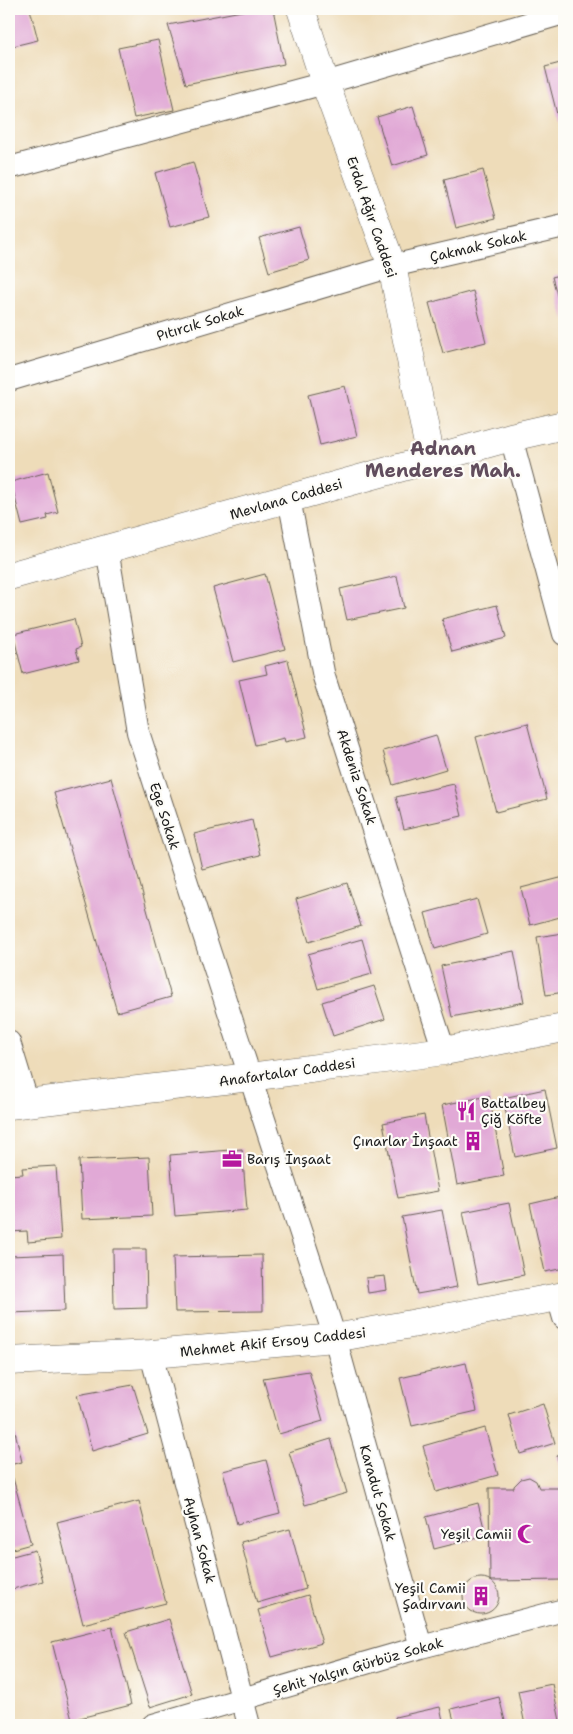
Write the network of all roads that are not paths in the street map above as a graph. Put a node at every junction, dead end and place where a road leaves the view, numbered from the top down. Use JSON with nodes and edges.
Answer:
{"nodes":[{"id":1,"x":301,"y":9,"type":"edge"},
{"id":2,"x":562,"y":12,"type":"edge"},
{"id":3,"x":325,"y":83,"type":"junction"},
{"id":4,"x":9,"y":168,"type":"edge"},
{"id":5,"x":564,"y":226,"type":"edge"},
{"id":6,"x":392,"y":266,"type":"junction"},
{"id":7,"x":9,"y":380,"type":"edge"},
{"id":8,"x":564,"y":425,"type":"edge"},
{"id":9,"x":511,"y":437,"type":"junction"},
{"id":10,"x":431,"y":459,"type":"junction"},
{"id":11,"x":289,"y":498,"type":"junction"},
{"id":12,"x":107,"y":549,"type":"junction"},
{"id":13,"x":9,"y":576,"type":"edge"},
{"id":14,"x":564,"y":634,"type":"edge"},
{"id":15,"x":564,"y":1028,"type":"edge"},
{"id":16,"x":9,"y":1042,"type":"edge"},
{"id":17,"x":444,"y":1051,"type":"junction"},
{"id":18,"x":250,"y":1077,"type":"junction"},
{"id":19,"x":18,"y":1105,"type":"edge"},
{"id":20,"x":563,"y":1307,"type":"edge"},
{"id":21,"x":337,"y":1346,"type":"junction"},
{"id":22,"x":9,"y":1361,"type":"edge"},
{"id":23,"x":153,"y":1362,"type":"junction"},
{"id":24,"x":9,"y":1377,"type":"edge"},
{"id":25,"x":564,"y":1610,"type":"edge"},
{"id":26,"x":421,"y":1647,"type":"junction"},
{"id":27,"x":243,"y":1700,"type":"junction"},
{"id":28,"x":153,"y":1725,"type":"edge"},
{"id":29,"x":249,"y":1725,"type":"edge"}],
"edges":[{"from":1,"to":3,"type":"street","name":"Erdal Ağır Caddesi"},
{"from":2,"to":3,"type":"street"},
{"from":3,"to":4,"type":"street"},
{"from":3,"to":6,"type":"street","name":"Erdal Ağır Caddesi"},
{"from":5,"to":6,"type":"street","name":"Çakmak Sokak"},
{"from":6,"to":7,"type":"street","name":"Pıtırcık Sokak"},
{"from":6,"to":10,"type":"street","name":"Erdal Ağır Caddesi"},
{"from":8,"to":9,"type":"street","name":"Mevlana Caddesi"},
{"from":9,"to":10,"type":"street","name":"Mevlana Caddesi"},
{"from":9,"to":14,"type":"street"},
{"from":10,"to":11,"type":"street","name":"Mevlana Caddesi"},
{"from":11,"to":12,"type":"street","name":"Mevlana Caddesi"},
{"from":11,"to":17,"type":"street","name":"Akdeniz Sokak"},
{"from":12,"to":13,"type":"street","name":"Mevlana Caddesi"},
{"from":12,"to":18,"type":"street","name":"Ege Sokak"},
{"from":15,"to":17,"type":"street","name":"Anafartalar Caddesi"},
{"from":16,"to":19,"type":"street"},
{"from":17,"to":18,"type":"street","name":"Anafartalar Caddesi"},
{"from":18,"to":19,"type":"street","name":"Anafartalar Caddesi"},
{"from":18,"to":21,"type":"street","name":"Ege Sokak"},
{"from":20,"to":21,"type":"street","name":"Mehmet Akif Ersoy Caddesi"},
{"from":21,"to":23,"type":"street","name":"Mehmet Akif Ersoy Caddesi"},
{"from":21,"to":26,"type":"street","name":"Karadut Sokak"},
{"from":22,"to":23,"type":"street","name":"Mehmet Akif Ersoy Caddesi"},
{"from":23,"to":24,"type":"street","name":"Mehmet Akif Ersoy Caddesi"},
{"from":23,"to":27,"type":"street","name":"Ayhan Sokak"},
{"from":25,"to":26,"type":"street","name":"Şehit Yalçın Gürbüz Sokak"},
{"from":26,"to":27,"type":"street","name":"Şehit Yalçın Gürbüz Sokak"},
{"from":27,"to":28,"type":"street","name":"Şehit Yalçın Gürbüz Sokak"},
{"from":27,"to":29,"type":"street","name":"Ayhan Sokak"}]}
